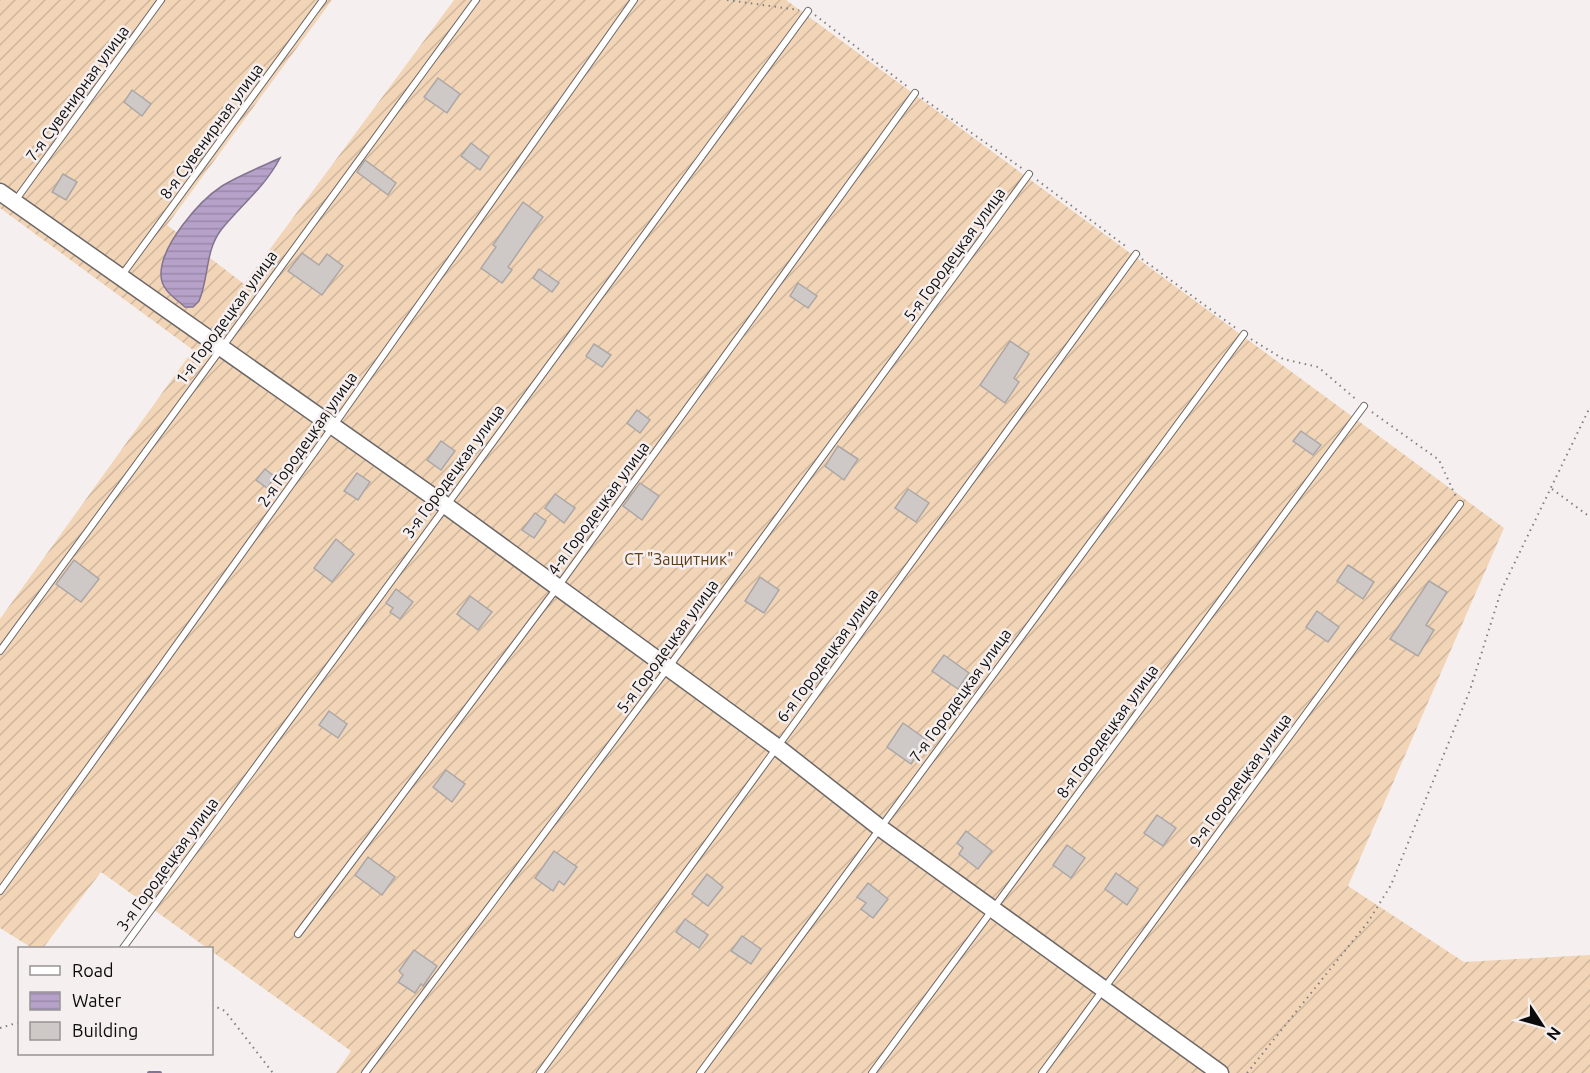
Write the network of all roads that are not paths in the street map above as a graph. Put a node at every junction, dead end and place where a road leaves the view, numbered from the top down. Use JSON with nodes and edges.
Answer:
{"nodes":[{"id":1,"x":161,"y":0,"type":"edge"},
{"id":2,"x":324,"y":0,"type":"edge"},
{"id":3,"x":476,"y":0,"type":"edge"},
{"id":4,"x":634,"y":0,"type":"edge"},
{"id":5,"x":808,"y":11,"type":"road end"},
{"id":6,"x":915,"y":93,"type":"road end"},
{"id":7,"x":1029,"y":174,"type":"road end"},
{"id":8,"x":7,"y":197,"type":"edge"},
{"id":9,"x":1136,"y":254,"type":"road end"},
{"id":10,"x":119,"y":279,"type":"junction"},
{"id":11,"x":1244,"y":334,"type":"road end"},
{"id":12,"x":221,"y":346,"type":"junction"},
{"id":13,"x":1364,"y":406,"type":"road end"},
{"id":14,"x":334,"y":425,"type":"junction"},
{"id":15,"x":1460,"y":504,"type":"road end"},
{"id":16,"x":445,"y":505,"type":"junction"},
{"id":17,"x":557,"y":588,"type":"junction"},
{"id":18,"x":0,"y":651,"type":"edge"},
{"id":19,"x":668,"y":668,"type":"junction"},
{"id":20,"x":777,"y":747,"type":"junction"},
{"id":21,"x":879,"y":827,"type":"junction"},
{"id":22,"x":0,"y":891,"type":"edge"},
{"id":23,"x":992,"y":909,"type":"junction"},
{"id":24,"x":298,"y":934,"type":"dead end"},
{"id":25,"x":124,"y":947,"type":"edge"},
{"id":26,"x":1104,"y":989,"type":"junction"},
{"id":27,"x":365,"y":1073,"type":"edge"},
{"id":28,"x":540,"y":1073,"type":"edge"},
{"id":29,"x":700,"y":1073,"type":"edge"},
{"id":30,"x":872,"y":1073,"type":"edge"},
{"id":31,"x":1042,"y":1073,"type":"edge"},
{"id":32,"x":1220,"y":1073,"type":"edge"}],
"edges":[{"from":1,"to":8,"type":"lane","name":"7-я Сувенирная улица"},
{"from":2,"to":10,"type":"lane","name":"8-я Сувенирная улица"},
{"from":3,"to":12,"type":"lane","name":"1-я Городецкая улица"},
{"from":4,"to":14,"type":"lane","name":"2-я Городецкая улица"},
{"from":5,"to":16,"type":"lane","name":"3-я Городецкая улица"},
{"from":6,"to":17,"type":"lane","name":"4-я Городецкая улица"},
{"from":7,"to":19,"type":"lane","name":"5-я Городецкая улица"},
{"from":8,"to":10,"type":"street"},
{"from":9,"to":20,"type":"lane","name":"6-я Городецкая улица"},
{"from":10,"to":12,"type":"street"},
{"from":11,"to":21,"type":"lane","name":"7-я Городецкая улица"},
{"from":12,"to":14,"type":"street"},
{"from":12,"to":18,"type":"lane","name":"1-я Городецкая улица"},
{"from":13,"to":23,"type":"lane","name":"8-я Городецкая улица"},
{"from":14,"to":16,"type":"street"},
{"from":14,"to":22,"type":"lane","name":"2-я Городецкая улица"},
{"from":15,"to":26,"type":"lane","name":"9-я Городецкая улица"},
{"from":16,"to":17,"type":"street"},
{"from":16,"to":25,"type":"lane","name":"3-я Городецкая улица"},
{"from":17,"to":19,"type":"street"},
{"from":17,"to":24,"type":"lane","name":"4-я Городецкая улица"},
{"from":19,"to":20,"type":"street"},
{"from":19,"to":27,"type":"lane","name":"5-я Городецкая улица"},
{"from":20,"to":21,"type":"street"},
{"from":20,"to":28,"type":"lane","name":"6-я Городецкая улица"},
{"from":21,"to":23,"type":"street"},
{"from":21,"to":29,"type":"lane","name":"7-я Городецкая улица"},
{"from":23,"to":26,"type":"street"},
{"from":23,"to":30,"type":"lane","name":"8-я Городецкая улица"},
{"from":26,"to":31,"type":"lane","name":"9-я Городецкая улица"},
{"from":26,"to":32,"type":"street"}]}
